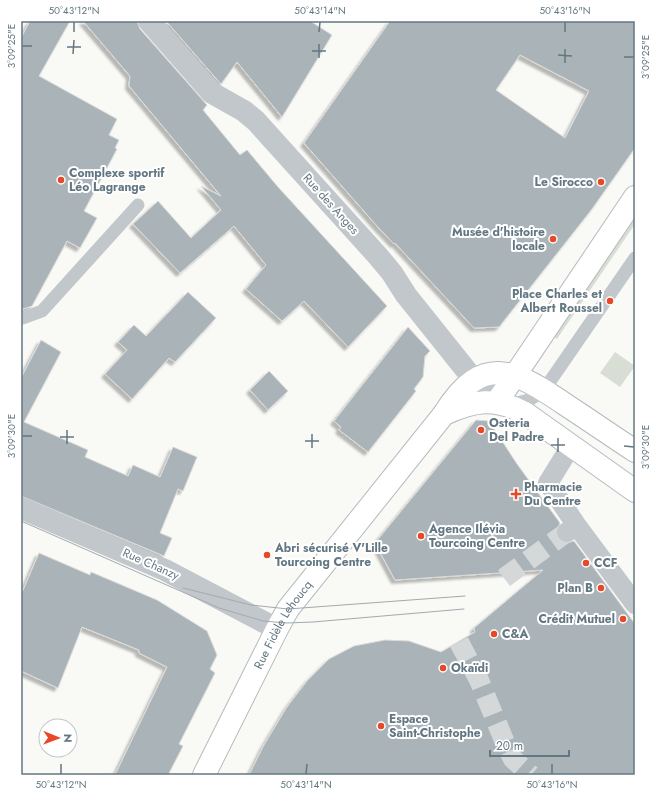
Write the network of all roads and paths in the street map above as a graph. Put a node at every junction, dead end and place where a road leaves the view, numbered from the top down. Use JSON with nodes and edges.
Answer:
{"nodes":[{"id":1,"x":149,"y":21,"type":"edge"},
{"id":2,"x":635,"y":197,"type":"edge"},
{"id":3,"x":138,"y":206,"type":"dead end"},
{"id":4,"x":635,"y":258,"type":"edge"},
{"id":5,"x":21,"y":317,"type":"edge"},
{"id":6,"x":514,"y":375,"type":"junction"},
{"id":7,"x":474,"y":380,"type":"junction"},
{"id":8,"x":544,"y":390,"type":"junction"},
{"id":9,"x":503,"y":404,"type":"junction"},
{"id":10,"x":444,"y":414,"type":"junction"},
{"id":11,"x":635,"y":451,"type":"edge"},
{"id":12,"x":566,"y":454,"type":"dead end"},
{"id":13,"x":635,"y":491,"type":"edge"},
{"id":14,"x":21,"y":508,"type":"edge"},
{"id":15,"x":635,"y":604,"type":"edge"},
{"id":16,"x":276,"y":629,"type":"junction"},
{"id":17,"x":204,"y":775,"type":"edge"}],
"edges":[{"from":1,"to":7,"type":"street","name":"Rue des Anges"},
{"from":2,"to":6,"type":"main road"},
{"from":3,"to":5,"type":"lane"},
{"from":4,"to":8,"type":"lane"},
{"from":6,"to":7,"type":"main road"},
{"from":6,"to":8,"type":"main road"},
{"from":6,"to":9,"type":"main road"},
{"from":7,"to":9,"type":"street","name":"Rue des Anges"},
{"from":7,"to":10,"type":"main road","name":"Rue Fidèle Lehoucq"},
{"from":8,"to":9,"type":"lane"},
{"from":8,"to":11,"type":"main road"},
{"from":9,"to":10,"type":"main road","name":"Rue Fidèle Lehoucq"},
{"from":9,"to":13,"type":"main road"},
{"from":10,"to":16,"type":"main road","name":"Rue Fidèle Lehoucq"},
{"from":12,"to":15,"type":"street"},
{"from":14,"to":16,"type":"street","name":"Rue Chanzy"},
{"from":16,"to":17,"type":"main road","name":"Rue Fidèle Lehoucq"}]}
